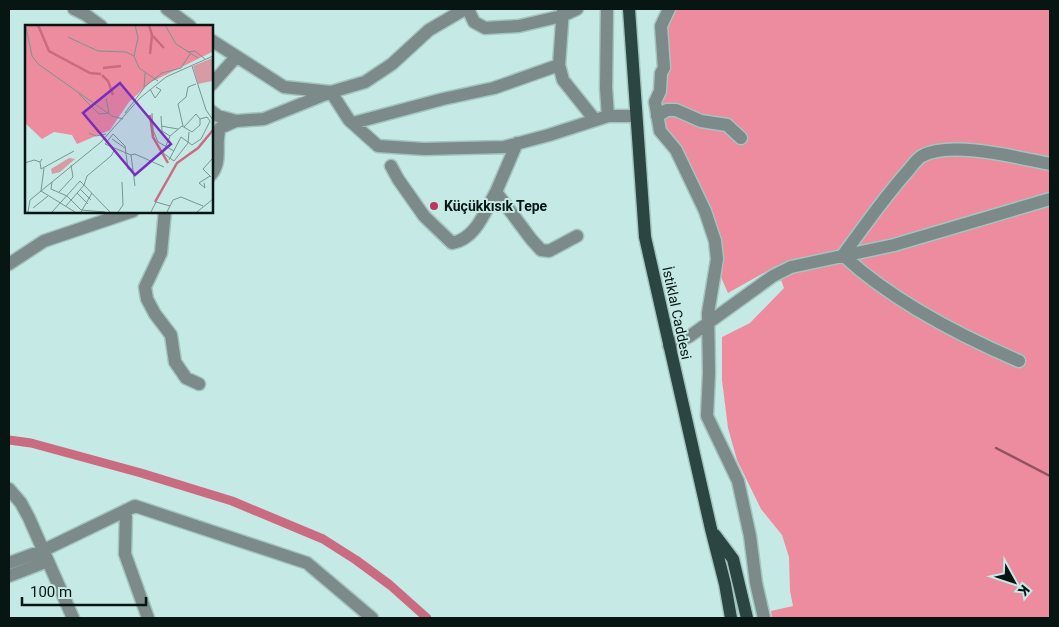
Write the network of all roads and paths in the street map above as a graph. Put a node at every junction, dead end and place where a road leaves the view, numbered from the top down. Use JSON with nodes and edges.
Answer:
{"nodes":[{"id":1,"x":167,"y":9,"type":"edge"},
{"id":2,"x":467,"y":9,"type":"edge"},
{"id":3,"x":577,"y":9,"type":"edge"},
{"id":4,"x":607,"y":9,"type":"edge"},
{"id":5,"x":629,"y":9,"type":"edge"},
{"id":6,"x":669,"y":9,"type":"edge"},
{"id":7,"x":84,"y":11,"type":"edge"},
{"id":8,"x":562,"y":12,"type":"edge"},
{"id":9,"x":100,"y":25,"type":"edge"},
{"id":10,"x":189,"y":25,"type":"edge"},
{"id":11,"x":212,"y":41,"type":"edge"},
{"id":12,"x":236,"y":57,"type":"junction"},
{"id":13,"x":559,"y":65,"type":"junction"},
{"id":14,"x":212,"y":84,"type":"edge"},
{"id":15,"x":331,"y":92,"type":"junction"},
{"id":16,"x":212,"y":112,"type":"edge"},
{"id":17,"x":608,"y":116,"type":"junction"},
{"id":18,"x":636,"y":116,"type":"junction"},
{"id":19,"x":657,"y":116,"type":"junction"},
{"id":20,"x":595,"y":120,"type":"junction"},
{"id":21,"x":236,"y":121,"type":"junction"},
{"id":22,"x":353,"y":124,"type":"junction"},
{"id":23,"x":741,"y":138,"type":"dead end"},
{"id":24,"x":517,"y":143,"type":"junction"},
{"id":25,"x":1050,"y":164,"type":"edge"},
{"id":26,"x":391,"y":166,"type":"dead end"},
{"id":27,"x":212,"y":174,"type":"edge"},
{"id":28,"x":496,"y":192,"type":"junction"},
{"id":29,"x":1050,"y":199,"type":"edge"},
{"id":30,"x":130,"y":212,"type":"edge"},
{"id":31,"x":165,"y":212,"type":"edge"},
{"id":32,"x":577,"y":236,"type":"dead end"},
{"id":33,"x":843,"y":255,"type":"junction"},
{"id":34,"x":9,"y":264,"type":"edge"},
{"id":35,"x":708,"y":323,"type":"junction"},
{"id":36,"x":669,"y":346,"type":"junction"},
{"id":37,"x":1019,"y":361,"type":"dead end"},
{"id":38,"x":199,"y":384,"type":"dead end"},
{"id":39,"x":9,"y":489,"type":"edge"},
{"id":40,"x":126,"y":510,"type":"junction"},
{"id":41,"x":711,"y":529,"type":"junction"},
{"id":42,"x":46,"y":556,"type":"junction"},
{"id":43,"x":9,"y":563,"type":"edge"},
{"id":44,"x":9,"y":576,"type":"edge"},
{"id":45,"x":73,"y":618,"type":"edge"},
{"id":46,"x":148,"y":618,"type":"edge"},
{"id":47,"x":372,"y":618,"type":"edge"},
{"id":48,"x":732,"y":618,"type":"edge"},
{"id":49,"x":747,"y":618,"type":"edge"},
{"id":50,"x":764,"y":618,"type":"edge"}],
"edges":[{"from":1,"to":10,"type":"street"},
{"from":2,"to":8,"type":"street"},
{"from":2,"to":15,"type":"street"},
{"from":3,"to":8,"type":"street"},
{"from":4,"to":17,"type":"street"},
{"from":5,"to":18,"type":"main road","name":"İstiklal Caddesi"},
{"from":6,"to":19,"type":"street"},
{"from":7,"to":9,"type":"street"},
{"from":8,"to":13,"type":"street"},
{"from":11,"to":12,"type":"street"},
{"from":12,"to":14,"type":"street"},
{"from":12,"to":15,"type":"street"},
{"from":13,"to":20,"type":"street"},
{"from":13,"to":22,"type":"street"},
{"from":15,"to":21,"type":"street"},
{"from":15,"to":22,"type":"street"},
{"from":16,"to":21,"type":"street"},
{"from":17,"to":18,"type":"street"},
{"from":17,"to":20,"type":"street"},
{"from":18,"to":36,"type":"main road","name":"İstiklal Caddesi"},
{"from":19,"to":23,"type":"street"},
{"from":19,"to":35,"type":"street"},
{"from":20,"to":24,"type":"street"},
{"from":21,"to":27,"type":"street"},
{"from":22,"to":24,"type":"street"},
{"from":24,"to":28,"type":"street"},
{"from":25,"to":33,"type":"street"},
{"from":26,"to":28,"type":"street"},
{"from":28,"to":32,"type":"street"},
{"from":29,"to":33,"type":"street"},
{"from":30,"to":34,"type":"street"},
{"from":31,"to":38,"type":"street"},
{"from":33,"to":35,"type":"street"},
{"from":33,"to":37,"type":"street"},
{"from":35,"to":36,"type":"street"},
{"from":35,"to":50,"type":"street"},
{"from":36,"to":41,"type":"main road","name":"İstiklal Caddesi"},
{"from":39,"to":42,"type":"street"},
{"from":40,"to":42,"type":"street"},
{"from":40,"to":46,"type":"street"},
{"from":40,"to":47,"type":"street"},
{"from":41,"to":48,"type":"main road","name":"İstiklal Caddesi"},
{"from":41,"to":49,"type":"main road"},
{"from":42,"to":43,"type":"street"},
{"from":42,"to":44,"type":"street"},
{"from":42,"to":45,"type":"street"}]}
